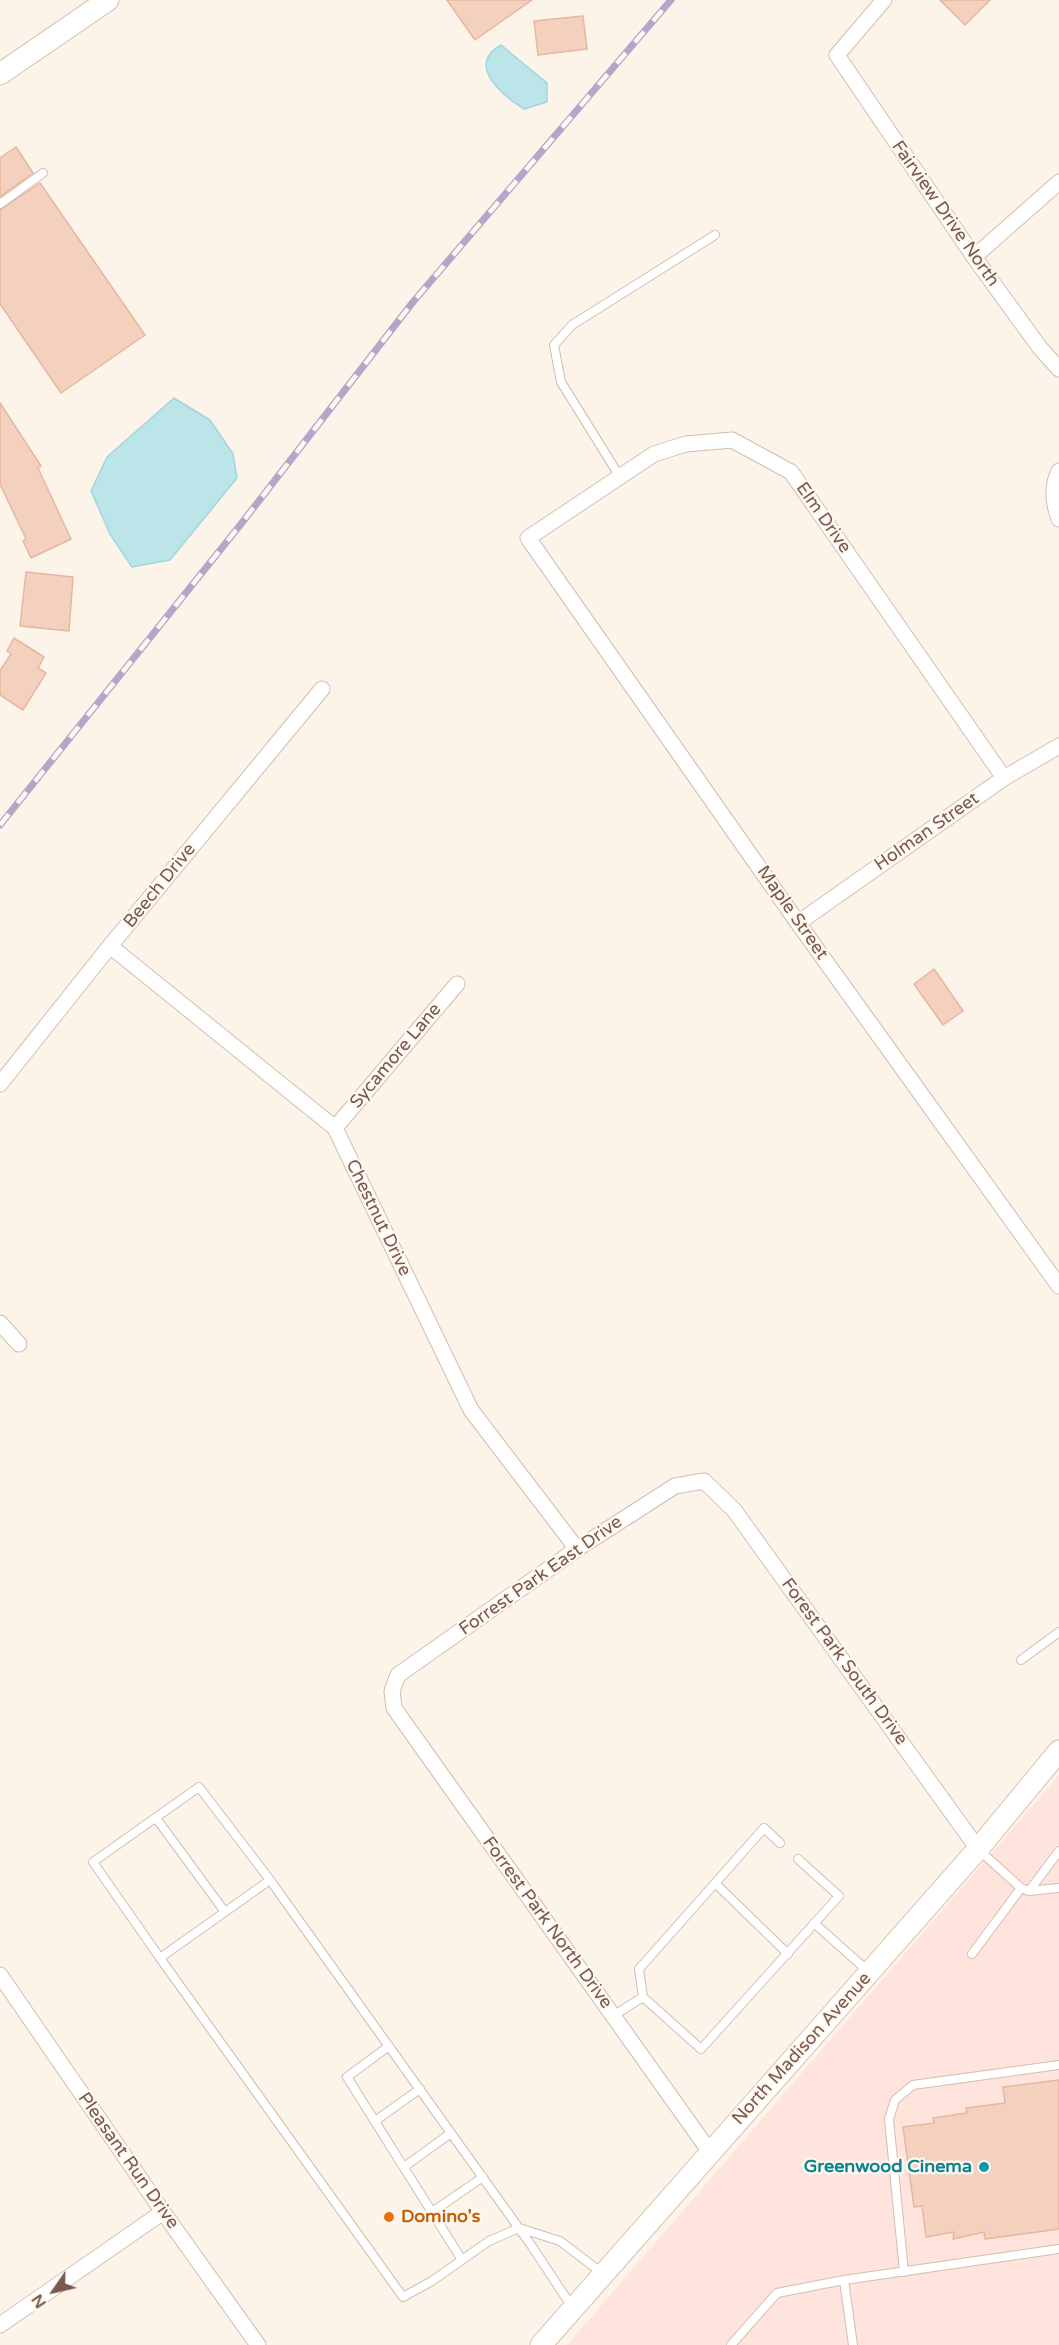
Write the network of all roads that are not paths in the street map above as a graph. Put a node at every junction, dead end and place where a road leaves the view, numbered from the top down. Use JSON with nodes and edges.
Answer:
{"nodes":[{"id":1,"x":884,"y":0,"type":"edge"},
{"id":2,"x":101,"y":2,"type":"edge"},
{"id":3,"x":0,"y":74,"type":"edge"},
{"id":4,"x":43,"y":173,"type":"dead end"},
{"id":5,"x":1059,"y":182,"type":"edge"},
{"id":6,"x":0,"y":204,"type":"edge"},
{"id":7,"x":716,"y":235,"type":"dead end"},
{"id":8,"x":974,"y":257,"type":"junction"},
{"id":9,"x":1059,"y":369,"type":"edge"},
{"id":10,"x":1059,"y":471,"type":"edge"},
{"id":11,"x":620,"y":477,"type":"junction"},
{"id":12,"x":1059,"y":519,"type":"edge"},
{"id":13,"x":528,"y":538,"type":"joint"},
{"id":14,"x":321,"y":689,"type":"dead end"},
{"id":15,"x":1059,"y":746,"type":"edge"},
{"id":16,"x":1004,"y":778,"type":"junction"},
{"id":17,"x":798,"y":923,"type":"junction"},
{"id":18,"x":110,"y":946,"type":"junction"},
{"id":19,"x":457,"y":984,"type":"dead end"},
{"id":20,"x":0,"y":1084,"type":"edge"},
{"id":21,"x":335,"y":1128,"type":"junction"},
{"id":22,"x":1059,"y":1286,"type":"edge"},
{"id":23,"x":0,"y":1323,"type":"edge"},
{"id":24,"x":19,"y":1344,"type":"dead end"},
{"id":25,"x":704,"y":1481,"type":"joint"},
{"id":26,"x":577,"y":1549,"type":"junction"},
{"id":27,"x":1059,"y":1632,"type":"edge"},
{"id":28,"x":1021,"y":1660,"type":"dead end"},
{"id":29,"x":392,"y":1691,"type":"joint"},
{"id":30,"x":1059,"y":1750,"type":"edge"},
{"id":31,"x":156,"y":1818,"type":"junction"},
{"id":32,"x":780,"y":1843,"type":"dead end"},
{"id":33,"x":978,"y":1849,"type":"junction"},
{"id":34,"x":1059,"y":1851,"type":"edge"},
{"id":35,"x":798,"y":1858,"type":"dead end"},
{"id":36,"x":270,"y":1880,"type":"junction"},
{"id":37,"x":715,"y":1883,"type":"junction"},
{"id":38,"x":1059,"y":1888,"type":"edge"},
{"id":39,"x":1025,"y":1890,"type":"junction"},
{"id":40,"x":225,"y":1912,"type":"junction"},
{"id":41,"x":814,"y":1923,"type":"junction"},
{"id":42,"x":788,"y":1954,"type":"junction"},
{"id":43,"x":972,"y":1954,"type":"dead end"},
{"id":44,"x":160,"y":1958,"type":"junction"},
{"id":45,"x":869,"y":1973,"type":"junction"},
{"id":46,"x":0,"y":1975,"type":"edge"},
{"id":47,"x":643,"y":1997,"type":"junction"},
{"id":48,"x":614,"y":2016,"type":"junction"},
{"id":49,"x":389,"y":2046,"type":"junction"},
{"id":50,"x":1059,"y":2065,"type":"edge"},
{"id":51,"x":420,"y":2090,"type":"junction"},
{"id":52,"x":375,"y":2121,"type":"junction"},
{"id":53,"x":451,"y":2133,"type":"junction"},
{"id":54,"x":710,"y":2152,"type":"junction"},
{"id":55,"x":404,"y":2167,"type":"junction"},
{"id":56,"x":483,"y":2177,"type":"junction"},
{"id":57,"x":163,"y":2212,"type":"junction"},
{"id":58,"x":432,"y":2212,"type":"junction"},
{"id":59,"x":519,"y":2228,"type":"junction"},
{"id":60,"x":1059,"y":2249,"type":"edge"},
{"id":61,"x":462,"y":2260,"type":"junction"},
{"id":62,"x":904,"y":2272,"type":"junction"},
{"id":63,"x":603,"y":2274,"type":"junction"},
{"id":64,"x":844,"y":2280,"type":"junction"},
{"id":65,"x":573,"y":2309,"type":"junction"},
{"id":66,"x":0,"y":2325,"type":"edge"},
{"id":67,"x":258,"y":2345,"type":"edge"},
{"id":68,"x":542,"y":2345,"type":"edge"},
{"id":69,"x":731,"y":2345,"type":"edge"},
{"id":70,"x":853,"y":2345,"type":"edge"}],
"edges":[{"from":1,"to":8,"type":"street","name":"Fairview Drive North"},
{"from":2,"to":3,"type":"main road"},
{"from":4,"to":6,"type":"lane"},
{"from":5,"to":8,"type":"street"},
{"from":7,"to":11,"type":"lane"},
{"from":8,"to":9,"type":"street","name":"Fairview Drive North"},
{"from":10,"to":12,"type":"street"},
{"from":11,"to":13,"type":"street","name":"Elm Drive"},
{"from":11,"to":16,"type":"street","name":"Elm Drive"},
{"from":13,"to":17,"type":"street","name":"Maple Street"},
{"from":14,"to":18,"type":"street","name":"Beech Drive"},
{"from":15,"to":16,"type":"street","name":"Holman Street"},
{"from":16,"to":17,"type":"street","name":"Holman Street"},
{"from":17,"to":22,"type":"street","name":"Maple Street"},
{"from":18,"to":20,"type":"street","name":"Beech Drive"},
{"from":18,"to":21,"type":"street","name":"Chestnut Drive"},
{"from":19,"to":21,"type":"street","name":"Sycamore Lane"},
{"from":21,"to":26,"type":"street","name":"Chestnut Drive"},
{"from":23,"to":24,"type":"street"},
{"from":25,"to":26,"type":"street","name":"Forrest Park East Drive"},
{"from":25,"to":33,"type":"street","name":"Forest Park South Drive"},
{"from":26,"to":29,"type":"street","name":"Forrest Park East Drive"},
{"from":27,"to":28,"type":"lane"},
{"from":29,"to":48,"type":"street","name":"Forrest Park North Drive"},
{"from":30,"to":33,"type":"main road","name":"North Madison Avenue"},
{"from":31,"to":36,"type":"lane"},
{"from":31,"to":40,"type":"lane"},
{"from":31,"to":44,"type":"lane"},
{"from":32,"to":37,"type":"lane"},
{"from":33,"to":39,"type":"lane"},
{"from":33,"to":45,"type":"main road","name":"North Madison Avenue"},
{"from":34,"to":39,"type":"lane"},
{"from":35,"to":41,"type":"lane"},
{"from":36,"to":40,"type":"lane"},
{"from":36,"to":49,"type":"lane"},
{"from":37,"to":42,"type":"lane"},
{"from":37,"to":47,"type":"lane"},
{"from":38,"to":39,"type":"lane"},
{"from":39,"to":43,"type":"lane"},
{"from":40,"to":44,"type":"lane"},
{"from":41,"to":42,"type":"lane"},
{"from":41,"to":45,"type":"lane"},
{"from":42,"to":47,"type":"lane"},
{"from":44,"to":61,"type":"lane"},
{"from":45,"to":54,"type":"main road","name":"North Madison Avenue"},
{"from":46,"to":57,"type":"street","name":"Pleasant Run Drive"},
{"from":47,"to":48,"type":"lane"},
{"from":48,"to":54,"type":"street","name":"Forrest Park North Drive"},
{"from":49,"to":51,"type":"lane"},
{"from":49,"to":52,"type":"lane"},
{"from":50,"to":62,"type":"lane"},
{"from":51,"to":52,"type":"lane"},
{"from":51,"to":53,"type":"lane"},
{"from":52,"to":55,"type":"lane"},
{"from":53,"to":55,"type":"lane"},
{"from":53,"to":56,"type":"lane"},
{"from":54,"to":63,"type":"main road","name":"North Madison Avenue"},
{"from":55,"to":58,"type":"lane"},
{"from":56,"to":58,"type":"lane"},
{"from":56,"to":59,"type":"lane"},
{"from":57,"to":66,"type":"street"},
{"from":57,"to":67,"type":"street","name":"Pleasant Run Drive"},
{"from":58,"to":61,"type":"lane"},
{"from":59,"to":61,"type":"lane"},
{"from":59,"to":63,"type":"lane"},
{"from":59,"to":65,"type":"lane"},
{"from":60,"to":62,"type":"lane"},
{"from":62,"to":64,"type":"lane"},
{"from":63,"to":65,"type":"main road","name":"North Madison Avenue"},
{"from":64,"to":69,"type":"lane"},
{"from":64,"to":70,"type":"lane"},
{"from":65,"to":68,"type":"main road","name":"North Madison Avenue"}]}
